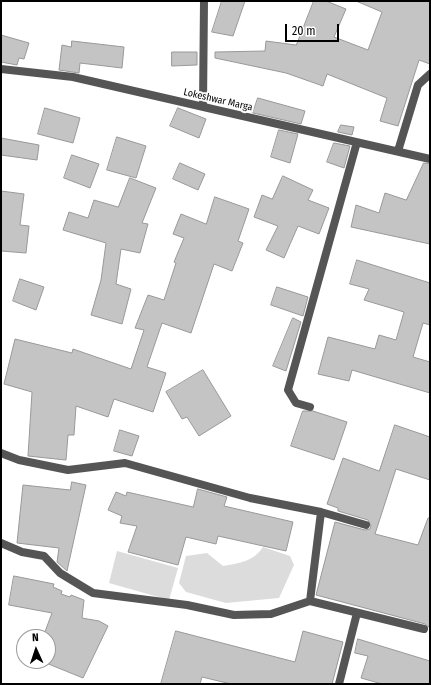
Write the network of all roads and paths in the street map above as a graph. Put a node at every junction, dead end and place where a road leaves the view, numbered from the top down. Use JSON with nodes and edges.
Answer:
{"nodes":[{"id":1,"x":204,"y":1,"type":"edge"},
{"id":2,"x":1,"y":68,"type":"edge"},
{"id":3,"x":430,"y":74,"type":"edge"},
{"id":4,"x":203,"y":106,"type":"junction"},
{"id":5,"x":357,"y":142,"type":"junction"},
{"id":6,"x":398,"y":151,"type":"junction"},
{"id":7,"x":430,"y":159,"type":"edge"},
{"id":8,"x":310,"y":407,"type":"dead end"},
{"id":9,"x":1,"y":453,"type":"edge"},
{"id":10,"x":321,"y":512,"type":"junction"},
{"id":11,"x":366,"y":525,"type":"dead end"},
{"id":12,"x":1,"y":543,"type":"edge"},
{"id":13,"x":310,"y":601,"type":"junction"},
{"id":14,"x":357,"y":613,"type":"junction"},
{"id":15,"x":424,"y":629,"type":"dead end"},
{"id":16,"x":339,"y":684,"type":"edge"}],
"edges":[{"from":1,"to":4,"type":"street"},
{"from":2,"to":4,"type":"street","name":"Lokeshwar Marga"},
{"from":3,"to":6,"type":"street"},
{"from":4,"to":5,"type":"street","name":"Lokeshwar Marga"},
{"from":5,"to":6,"type":"street","name":"Lokeshwar Marga"},
{"from":5,"to":8,"type":"street"},
{"from":6,"to":7,"type":"street","name":"Lokeshwar Marga"},
{"from":9,"to":10,"type":"street"},
{"from":10,"to":11,"type":"street"},
{"from":10,"to":13,"type":"street"},
{"from":12,"to":13,"type":"street"},
{"from":13,"to":14,"type":"street"},
{"from":14,"to":15,"type":"street"},
{"from":14,"to":16,"type":"street"}]}
